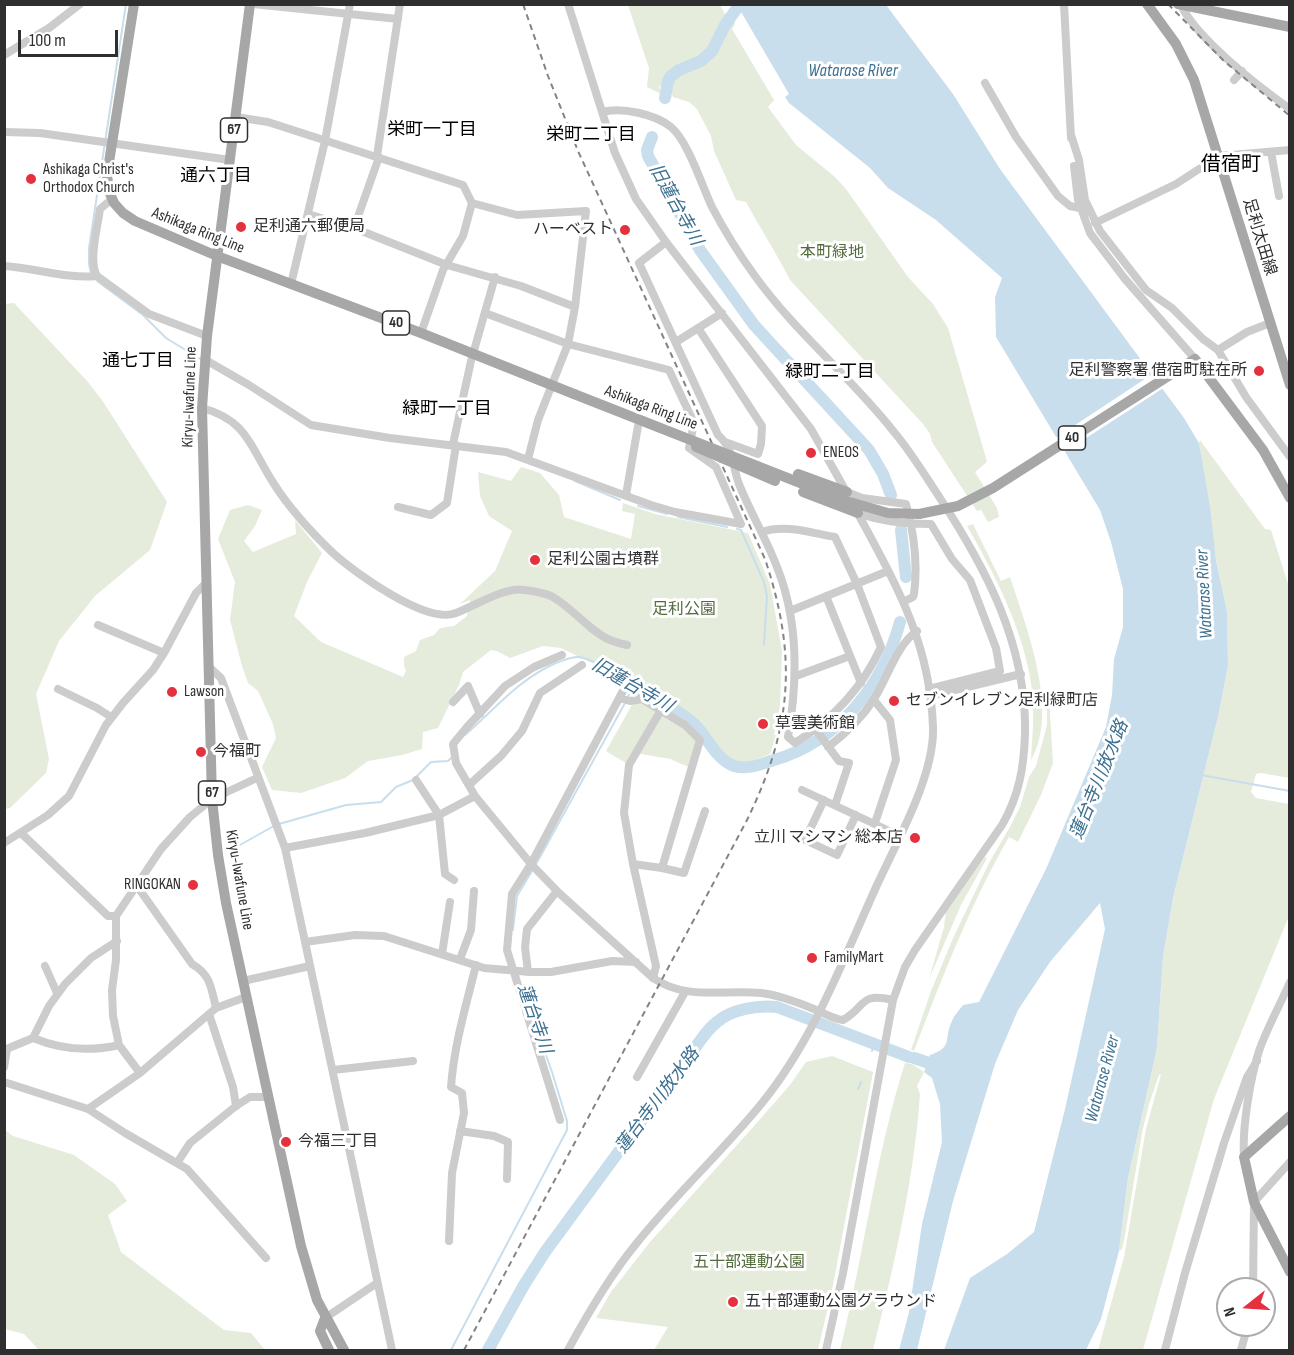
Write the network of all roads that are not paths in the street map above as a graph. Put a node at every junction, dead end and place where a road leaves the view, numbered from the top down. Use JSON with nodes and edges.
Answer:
{"nodes":[{"id":1,"x":80,"y":4,"type":"edge"},
{"id":2,"x":134,"y":4,"type":"edge"},
{"id":3,"x":252,"y":4,"type":"edge"},
{"id":4,"x":400,"y":4,"type":"edge"},
{"id":5,"x":568,"y":4,"type":"edge"},
{"id":6,"x":1064,"y":4,"type":"edge"},
{"id":7,"x":1147,"y":4,"type":"edge"},
{"id":8,"x":1179,"y":5,"type":"edge"},
{"id":9,"x":349,"y":9,"type":"edge"},
{"id":10,"x":398,"y":19,"type":"junction"},
{"id":11,"x":1290,"y":27,"type":"edge"},
{"id":12,"x":4,"y":55,"type":"edge"},
{"id":13,"x":1242,"y":70,"type":"junction"},
{"id":14,"x":1234,"y":80,"type":"dead end"},
{"id":15,"x":985,"y":82,"type":"dead end"},
{"id":16,"x":1290,"y":109,"type":"edge"},
{"id":17,"x":602,"y":112,"type":"junction"},
{"id":18,"x":236,"y":117,"type":"junction"},
{"id":19,"x":4,"y":132,"type":"edge"},
{"id":20,"x":1071,"y":135,"type":"junction"},
{"id":21,"x":325,"y":141,"type":"junction"},
{"id":22,"x":111,"y":144,"type":"junction"},
{"id":23,"x":1290,"y":150,"type":"edge"},
{"id":24,"x":1271,"y":152,"type":"junction"},
{"id":25,"x":1219,"y":156,"type":"junction"},
{"id":26,"x":378,"y":157,"type":"junction"},
{"id":27,"x":230,"y":160,"type":"junction"},
{"id":28,"x":1279,"y":196,"type":"dead end"},
{"id":29,"x":112,"y":199,"type":"junction"},
{"id":30,"x":472,"y":203,"type":"junction"},
{"id":31,"x":1080,"y":208,"type":"junction"},
{"id":32,"x":308,"y":214,"type":"junction"},
{"id":33,"x":1095,"y":223,"type":"junction"},
{"id":34,"x":354,"y":228,"type":"junction"},
{"id":35,"x":666,"y":242,"type":"junction"},
{"id":36,"x":217,"y":256,"type":"junction"},
{"id":37,"x":447,"y":265,"type":"junction"},
{"id":38,"x":4,"y":266,"type":"edge"},
{"id":39,"x":97,"y":276,"type":"junction"},
{"id":40,"x":495,"y":278,"type":"junction"},
{"id":41,"x":291,"y":284,"type":"junction"},
{"id":42,"x":576,"y":307,"type":"junction"},
{"id":43,"x":485,"y":313,"type":"junction"},
{"id":44,"x":722,"y":313,"type":"junction"},
{"id":45,"x":1270,"y":323,"type":"junction"},
{"id":46,"x":698,"y":328,"type":"junction"},
{"id":47,"x":421,"y":333,"type":"junction"},
{"id":48,"x":207,"y":336,"type":"junction"},
{"id":49,"x":676,"y":342,"type":"junction"},
{"id":50,"x":568,"y":345,"type":"junction"},
{"id":51,"x":1218,"y":350,"type":"junction"},
{"id":52,"x":474,"y":354,"type":"junction"},
{"id":53,"x":204,"y":359,"type":"junction"},
{"id":54,"x":1195,"y":359,"type":"junction"},
{"id":55,"x":551,"y":385,"type":"junction"},
{"id":56,"x":1290,"y":386,"type":"edge"},
{"id":57,"x":202,"y":408,"type":"junction"},
{"id":58,"x":638,"y":426,"type":"dead end"},
{"id":59,"x":679,"y":435,"type":"junction"},
{"id":60,"x":725,"y":442,"type":"junction"},
{"id":61,"x":454,"y":447,"type":"junction"},
{"id":62,"x":1289,"y":453,"type":"edge"},
{"id":63,"x":528,"y":459,"type":"junction"},
{"id":64,"x":847,"y":492,"type":"junction"},
{"id":65,"x":626,"y":495,"type":"junction"},
{"id":66,"x":1290,"y":498,"type":"edge"},
{"id":67,"x":398,"y":507,"type":"dead end"},
{"id":68,"x":953,"y":507,"type":"junction"},
{"id":69,"x":858,"y":513,"type":"junction"},
{"id":70,"x":911,"y":524,"type":"junction"},
{"id":71,"x":762,"y":532,"type":"junction"},
{"id":72,"x":888,"y":571,"type":"junction"},
{"id":73,"x":206,"y":583,"type":"junction"},
{"id":74,"x":857,"y":584,"type":"junction"},
{"id":75,"x":826,"y":596,"type":"junction"},
{"id":76,"x":904,"y":601,"type":"junction"},
{"id":77,"x":790,"y":611,"type":"junction"},
{"id":78,"x":98,"y":625,"type":"dead end"},
{"id":79,"x":916,"y":631,"type":"junction"},
{"id":80,"x":627,"y":645,"type":"dead end"},
{"id":81,"x":164,"y":653,"type":"junction"},
{"id":82,"x":562,"y":655,"type":"dead end"},
{"id":83,"x":850,"y":656,"type":"junction"},
{"id":84,"x":582,"y":665,"type":"dead end"},
{"id":85,"x":208,"y":666,"type":"junction"},
{"id":86,"x":1021,"y":674,"type":"junction"},
{"id":87,"x":796,"y":676,"type":"junction"},
{"id":88,"x":861,"y":683,"type":"junction"},
{"id":89,"x":58,"y":688,"type":"dead end"},
{"id":90,"x":624,"y":689,"type":"dead end"},
{"id":91,"x":930,"y":693,"type":"junction"},
{"id":92,"x":620,"y":698,"type":"junction"},
{"id":93,"x":874,"y":700,"type":"junction"},
{"id":94,"x":453,"y":702,"type":"dead end"},
{"id":95,"x":661,"y":710,"type":"junction"},
{"id":96,"x":480,"y":714,"type":"junction"},
{"id":97,"x":111,"y":717,"type":"junction"},
{"id":98,"x":818,"y":732,"type":"junction"},
{"id":99,"x":827,"y":746,"type":"junction"},
{"id":100,"x":257,"y":778,"type":"junction"},
{"id":101,"x":416,"y":780,"type":"dead end"},
{"id":102,"x":469,"y":785,"type":"junction"},
{"id":103,"x":802,"y":790,"type":"dead end"},
{"id":104,"x":475,"y":796,"type":"junction"},
{"id":105,"x":212,"y":799,"type":"junction"},
{"id":106,"x":824,"y":800,"type":"junction"},
{"id":107,"x":835,"y":805,"type":"junction"},
{"id":108,"x":705,"y":812,"type":"dead end"},
{"id":109,"x":439,"y":815,"type":"junction"},
{"id":110,"x":856,"y":815,"type":"junction"},
{"id":111,"x":875,"y":823,"type":"junction"},
{"id":112,"x":21,"y":833,"type":"junction"},
{"id":113,"x":900,"y":836,"type":"junction"},
{"id":114,"x":4,"y":843,"type":"edge"},
{"id":115,"x":285,"y":848,"type":"junction"},
{"id":116,"x":531,"y":864,"type":"junction"},
{"id":117,"x":633,"y":864,"type":"junction"},
{"id":118,"x":662,"y":868,"type":"junction"},
{"id":119,"x":454,"y":880,"type":"dead end"},
{"id":120,"x":137,"y":886,"type":"junction"},
{"id":121,"x":474,"y":891,"type":"dead end"},
{"id":122,"x":557,"y":891,"type":"junction"},
{"id":123,"x":450,"y":902,"type":"dead end"},
{"id":124,"x":116,"y":916,"type":"junction"},
{"id":125,"x":117,"y":941,"type":"junction"},
{"id":126,"x":306,"y":942,"type":"junction"},
{"id":127,"x":441,"y":954,"type":"junction"},
{"id":128,"x":460,"y":959,"type":"junction"},
{"id":129,"x":636,"y":962,"type":"junction"},
{"id":130,"x":476,"y":965,"type":"junction"},
{"id":131,"x":45,"y":966,"type":"dead end"},
{"id":132,"x":310,"y":966,"type":"junction"},
{"id":133,"x":512,"y":970,"type":"junction"},
{"id":134,"x":528,"y":972,"type":"junction"},
{"id":135,"x":653,"y":978,"type":"junction"},
{"id":136,"x":243,"y":981,"type":"junction"},
{"id":137,"x":1290,"y":982,"type":"edge"},
{"id":138,"x":685,"y":992,"type":"junction"},
{"id":139,"x":57,"y":993,"type":"junction"},
{"id":140,"x":246,"y":998,"type":"junction"},
{"id":141,"x":893,"y":1000,"type":"junction"},
{"id":142,"x":212,"y":1011,"type":"junction"},
{"id":143,"x":819,"y":1014,"type":"junction"},
{"id":144,"x":33,"y":1038,"type":"junction"},
{"id":145,"x":119,"y":1045,"type":"junction"},
{"id":146,"x":6,"y":1050,"type":"edge"},
{"id":147,"x":412,"y":1061,"type":"dead end"},
{"id":148,"x":1257,"y":1061,"type":"junction"},
{"id":149,"x":4,"y":1067,"type":"edge"},
{"id":150,"x":333,"y":1070,"type":"junction"},
{"id":151,"x":140,"y":1072,"type":"junction"},
{"id":152,"x":637,"y":1077,"type":"dead end"},
{"id":153,"x":4,"y":1082,"type":"edge"},
{"id":154,"x":268,"y":1097,"type":"junction"},
{"id":155,"x":236,"y":1106,"type":"junction"},
{"id":156,"x":88,"y":1109,"type":"junction"},
{"id":157,"x":1290,"y":1116,"type":"edge"},
{"id":158,"x":560,"y":1120,"type":"dead end"},
{"id":159,"x":460,"y":1131,"type":"junction"},
{"id":160,"x":1244,"y":1157,"type":"junction"},
{"id":161,"x":177,"y":1163,"type":"junction"},
{"id":162,"x":1288,"y":1166,"type":"edge"},
{"id":163,"x":507,"y":1179,"type":"dead end"},
{"id":164,"x":1254,"y":1202,"type":"junction"},
{"id":165,"x":449,"y":1240,"type":"dead end"},
{"id":166,"x":266,"y":1258,"type":"dead end"},
{"id":167,"x":1290,"y":1272,"type":"edge"},
{"id":168,"x":1253,"y":1277,"type":"edge"},
{"id":169,"x":378,"y":1283,"type":"junction"},
{"id":170,"x":326,"y":1318,"type":"junction"},
{"id":171,"x":328,"y":1350,"type":"edge"},
{"id":172,"x":344,"y":1350,"type":"edge"},
{"id":173,"x":392,"y":1350,"type":"edge"},
{"id":174,"x":568,"y":1350,"type":"edge"},
{"id":175,"x":826,"y":1350,"type":"edge"},
{"id":176,"x":1165,"y":1350,"type":"edge"}],
"edges":[{"from":1,"to":12,"type":"street"},
{"from":2,"to":22,"type":"main road"},
{"from":3,"to":9,"type":"street"},
{"from":3,"to":18,"type":"main road","number":"67"},
{"from":4,"to":10,"type":"street"},
{"from":5,"to":17,"type":"street"},
{"from":6,"to":20,"type":"street"},
{"from":7,"to":25,"type":"main road","name":"足利太田線"},
{"from":8,"to":11,"type":"main road"},
{"from":8,"to":13,"type":"street"},
{"from":9,"to":10,"type":"street"},
{"from":9,"to":21,"type":"street"},
{"from":10,"to":26,"type":"street"},
{"from":13,"to":14,"type":"street"},
{"from":13,"to":16,"type":"street"},
{"from":15,"to":31,"type":"street"},
{"from":17,"to":35,"type":"street"},
{"from":17,"to":68,"type":"street"},
{"from":18,"to":21,"type":"street"},
{"from":18,"to":27,"type":"main road","number":"67"},
{"from":19,"to":22,"type":"street"},
{"from":20,"to":31,"type":"street"},
{"from":20,"to":33,"type":"street"},
{"from":21,"to":26,"type":"street"},
{"from":21,"to":32,"type":"street"},
{"from":22,"to":27,"type":"street"},
{"from":22,"to":29,"type":"main road"},
{"from":23,"to":24,"type":"street"},
{"from":24,"to":25,"type":"street"},
{"from":24,"to":28,"type":"street"},
{"from":25,"to":33,"type":"street"},
{"from":25,"to":45,"type":"main road","name":"足利太田線"},
{"from":26,"to":30,"type":"street"},
{"from":26,"to":34,"type":"street"},
{"from":27,"to":36,"type":"main road","number":"67"},
{"from":29,"to":36,"type":"main road","name":"Ashikaga Ring Line","number":"40"},
{"from":29,"to":39,"type":"street"},
{"from":30,"to":37,"type":"street"},
{"from":30,"to":42,"type":"street"},
{"from":31,"to":54,"type":"street"},
{"from":32,"to":34,"type":"street"},
{"from":32,"to":41,"type":"street"},
{"from":33,"to":51,"type":"street"},
{"from":34,"to":37,"type":"street"},
{"from":35,"to":44,"type":"street"},
{"from":35,"to":49,"type":"street"},
{"from":36,"to":41,"type":"main road","name":"Ashikaga Ring Line","number":"40"},
{"from":36,"to":48,"type":"main road","name":"Kiryu-Iwafune Line","number":"67"},
{"from":37,"to":40,"type":"street"},
{"from":37,"to":47,"type":"street"},
{"from":38,"to":39,"type":"street"},
{"from":39,"to":48,"type":"street"},
{"from":40,"to":42,"type":"street"},
{"from":40,"to":43,"type":"street"},
{"from":41,"to":47,"type":"main road","name":"Ashikaga Ring Line","number":"40"},
{"from":42,"to":50,"type":"street"},
{"from":43,"to":50,"type":"street"},
{"from":43,"to":52,"type":"street"},
{"from":44,"to":46,"type":"street"},
{"from":44,"to":64,"type":"street"},
{"from":45,"to":51,"type":"street"},
{"from":45,"to":56,"type":"main road","name":"足利太田線"},
{"from":46,"to":49,"type":"street"},
{"from":46,"to":60,"type":"street"},
{"from":47,"to":52,"type":"main road","name":"Ashikaga Ring Line","number":"40"},
{"from":48,"to":53,"type":"main road","name":"Kiryu-Iwafune Line","number":"67"},
{"from":49,"to":60,"type":"street"},
{"from":50,"to":55,"type":"street"},
{"from":50,"to":65,"type":"street"},
{"from":51,"to":62,"type":"street"},
{"from":52,"to":55,"type":"main road","name":"Ashikaga Ring Line","number":"40"},
{"from":52,"to":61,"type":"street"},
{"from":53,"to":57,"type":"main road","name":"Kiryu-Iwafune Line","number":"67"},
{"from":53,"to":61,"type":"street"},
{"from":54,"to":66,"type":"main road"},
{"from":54,"to":68,"type":"main road","name":"Ashikaga Ring Line","number":"40"},
{"from":55,"to":59,"type":"main road","name":"Ashikaga Ring Line","number":"40","bridge":true},
{"from":55,"to":63,"type":"street"},
{"from":57,"to":73,"type":"main road","name":"Kiryu-Iwafune Line","number":"67"},
{"from":57,"to":80,"type":"street"},
{"from":58,"to":65,"type":"street"},
{"from":59,"to":64,"type":"main road"},
{"from":59,"to":68,"type":"main road","name":"Ashikaga Ring Line","number":"40","bridge":true},
{"from":59,"to":69,"type":"main road","bridge":true},
{"from":60,"to":71,"type":"street"},
{"from":61,"to":63,"type":"street"},
{"from":61,"to":67,"type":"street"},
{"from":63,"to":65,"type":"street"},
{"from":64,"to":69,"type":"street"},
{"from":64,"to":70,"type":"street"},
{"from":68,"to":86,"type":"street"},
{"from":69,"to":70,"type":"street"},
{"from":69,"to":72,"type":"street"},
{"from":70,"to":76,"type":"street"},
{"from":70,"to":91,"type":"street"},
{"from":71,"to":74,"type":"street"},
{"from":71,"to":77,"type":"street"},
{"from":72,"to":74,"type":"street"},
{"from":72,"to":76,"type":"street"},
{"from":73,"to":81,"type":"street"},
{"from":73,"to":85,"type":"main road","name":"Kiryu-Iwafune Line","number":"67"},
{"from":74,"to":75,"type":"street"},
{"from":74,"to":88,"type":"street"},
{"from":75,"to":77,"type":"street"},
{"from":75,"to":83,"type":"street"},
{"from":76,"to":79,"type":"street"},
{"from":77,"to":87,"type":"street"},
{"from":78,"to":81,"type":"street"},
{"from":79,"to":91,"type":"street"},
{"from":79,"to":93,"type":"street"},
{"from":81,"to":97,"type":"street"},
{"from":82,"to":96,"type":"street"},
{"from":83,"to":87,"type":"street"},
{"from":83,"to":88,"type":"street"},
{"from":84,"to":102,"type":"street"},
{"from":85,"to":100,"type":"street"},
{"from":85,"to":105,"type":"main road","name":"Kiryu-Iwafune Line","number":"67"},
{"from":86,"to":91,"type":"street"},
{"from":86,"to":141,"type":"street"},
{"from":87,"to":98,"type":"street"},
{"from":88,"to":98,"type":"street"},
{"from":89,"to":97,"type":"street"},
{"from":90,"to":92,"type":"street"},
{"from":91,"to":113,"type":"street"},
{"from":92,"to":95,"type":"street"},
{"from":92,"to":116,"type":"street"},
{"from":93,"to":99,"type":"street"},
{"from":93,"to":111,"type":"street"},
{"from":94,"to":96,"type":"street"},
{"from":95,"to":117,"type":"street"},
{"from":95,"to":118,"type":"street"},
{"from":96,"to":102,"type":"street"},
{"from":97,"to":112,"type":"street"},
{"from":98,"to":99,"type":"street"},
{"from":99,"to":107,"type":"street"},
{"from":100,"to":105,"type":"street"},
{"from":100,"to":115,"type":"street"},
{"from":101,"to":109,"type":"street"},
{"from":102,"to":104,"type":"street"},
{"from":103,"to":106,"type":"street"},
{"from":104,"to":109,"type":"street"},
{"from":104,"to":116,"type":"street"},
{"from":105,"to":120,"type":"street"},
{"from":105,"to":136,"type":"main road","name":"Kiryu-Iwafune Line","number":"67"},
{"from":106,"to":107,"type":"street"},
{"from":106,"to":110,"type":"street"},
{"from":107,"to":110,"type":"street"},
{"from":108,"to":118,"type":"street"},
{"from":109,"to":115,"type":"street"},
{"from":109,"to":119,"type":"street"},
{"from":110,"to":111,"type":"street"},
{"from":111,"to":113,"type":"street"},
{"from":112,"to":114,"type":"street"},
{"from":112,"to":124,"type":"street"},
{"from":113,"to":143,"type":"street"},
{"from":115,"to":126,"type":"street"},
{"from":116,"to":122,"type":"street"},
{"from":116,"to":133,"type":"street"},
{"from":117,"to":118,"type":"street"},
{"from":117,"to":135,"type":"street"},
{"from":120,"to":124,"type":"street"},
{"from":120,"to":142,"type":"street"},
{"from":121,"to":128,"type":"street"},
{"from":122,"to":129,"type":"street"},
{"from":122,"to":134,"type":"street"},
{"from":123,"to":127,"type":"street"},
{"from":124,"to":125,"type":"street"},
{"from":125,"to":139,"type":"street"},
{"from":125,"to":145,"type":"street"},
{"from":126,"to":127,"type":"street"},
{"from":126,"to":132,"type":"street"},
{"from":127,"to":128,"type":"street"},
{"from":128,"to":130,"type":"street"},
{"from":129,"to":134,"type":"street"},
{"from":129,"to":135,"type":"street"},
{"from":130,"to":133,"type":"street"},
{"from":130,"to":159,"type":"street"},
{"from":131,"to":139,"type":"street"},
{"from":132,"to":136,"type":"street"},
{"from":132,"to":150,"type":"street"},
{"from":133,"to":134,"type":"street"},
{"from":133,"to":158,"type":"street"},
{"from":135,"to":138,"type":"street"},
{"from":136,"to":140,"type":"main road","name":"Kiryu-Iwafune Line","number":"67"},
{"from":137,"to":148,"type":"street"},
{"from":138,"to":143,"type":"street"},
{"from":138,"to":152,"type":"street"},
{"from":139,"to":144,"type":"street"},
{"from":140,"to":142,"type":"street"},
{"from":140,"to":154,"type":"main road","name":"Kiryu-Iwafune Line","number":"67"},
{"from":141,"to":143,"type":"street"},
{"from":141,"to":175,"type":"street"},
{"from":142,"to":151,"type":"street"},
{"from":142,"to":155,"type":"street"},
{"from":143,"to":174,"type":"street"},
{"from":144,"to":145,"type":"street"},
{"from":144,"to":146,"type":"street"},
{"from":145,"to":151,"type":"street"},
{"from":146,"to":149,"type":"street"},
{"from":147,"to":150,"type":"street"},
{"from":148,"to":160,"type":"street"},
{"from":148,"to":176,"type":"street"},
{"from":150,"to":169,"type":"street"},
{"from":151,"to":156,"type":"street"},
{"from":153,"to":156,"type":"street"},
{"from":154,"to":155,"type":"street"},
{"from":154,"to":170,"type":"main road","name":"Kiryu-Iwafune Line","number":"67"},
{"from":155,"to":161,"type":"street"},
{"from":156,"to":161,"type":"street"},
{"from":157,"to":160,"type":"main road"},
{"from":159,"to":163,"type":"street"},
{"from":159,"to":165,"type":"street"},
{"from":160,"to":164,"type":"main road"},
{"from":161,"to":166,"type":"street"},
{"from":162,"to":164,"type":"street"},
{"from":164,"to":167,"type":"main road"},
{"from":164,"to":168,"type":"street"},
{"from":169,"to":170,"type":"street"},
{"from":169,"to":173,"type":"street"},
{"from":170,"to":171,"type":"main road"},
{"from":170,"to":172,"type":"main road","name":"Kiryu-Iwafune Line","number":"67"}]}
